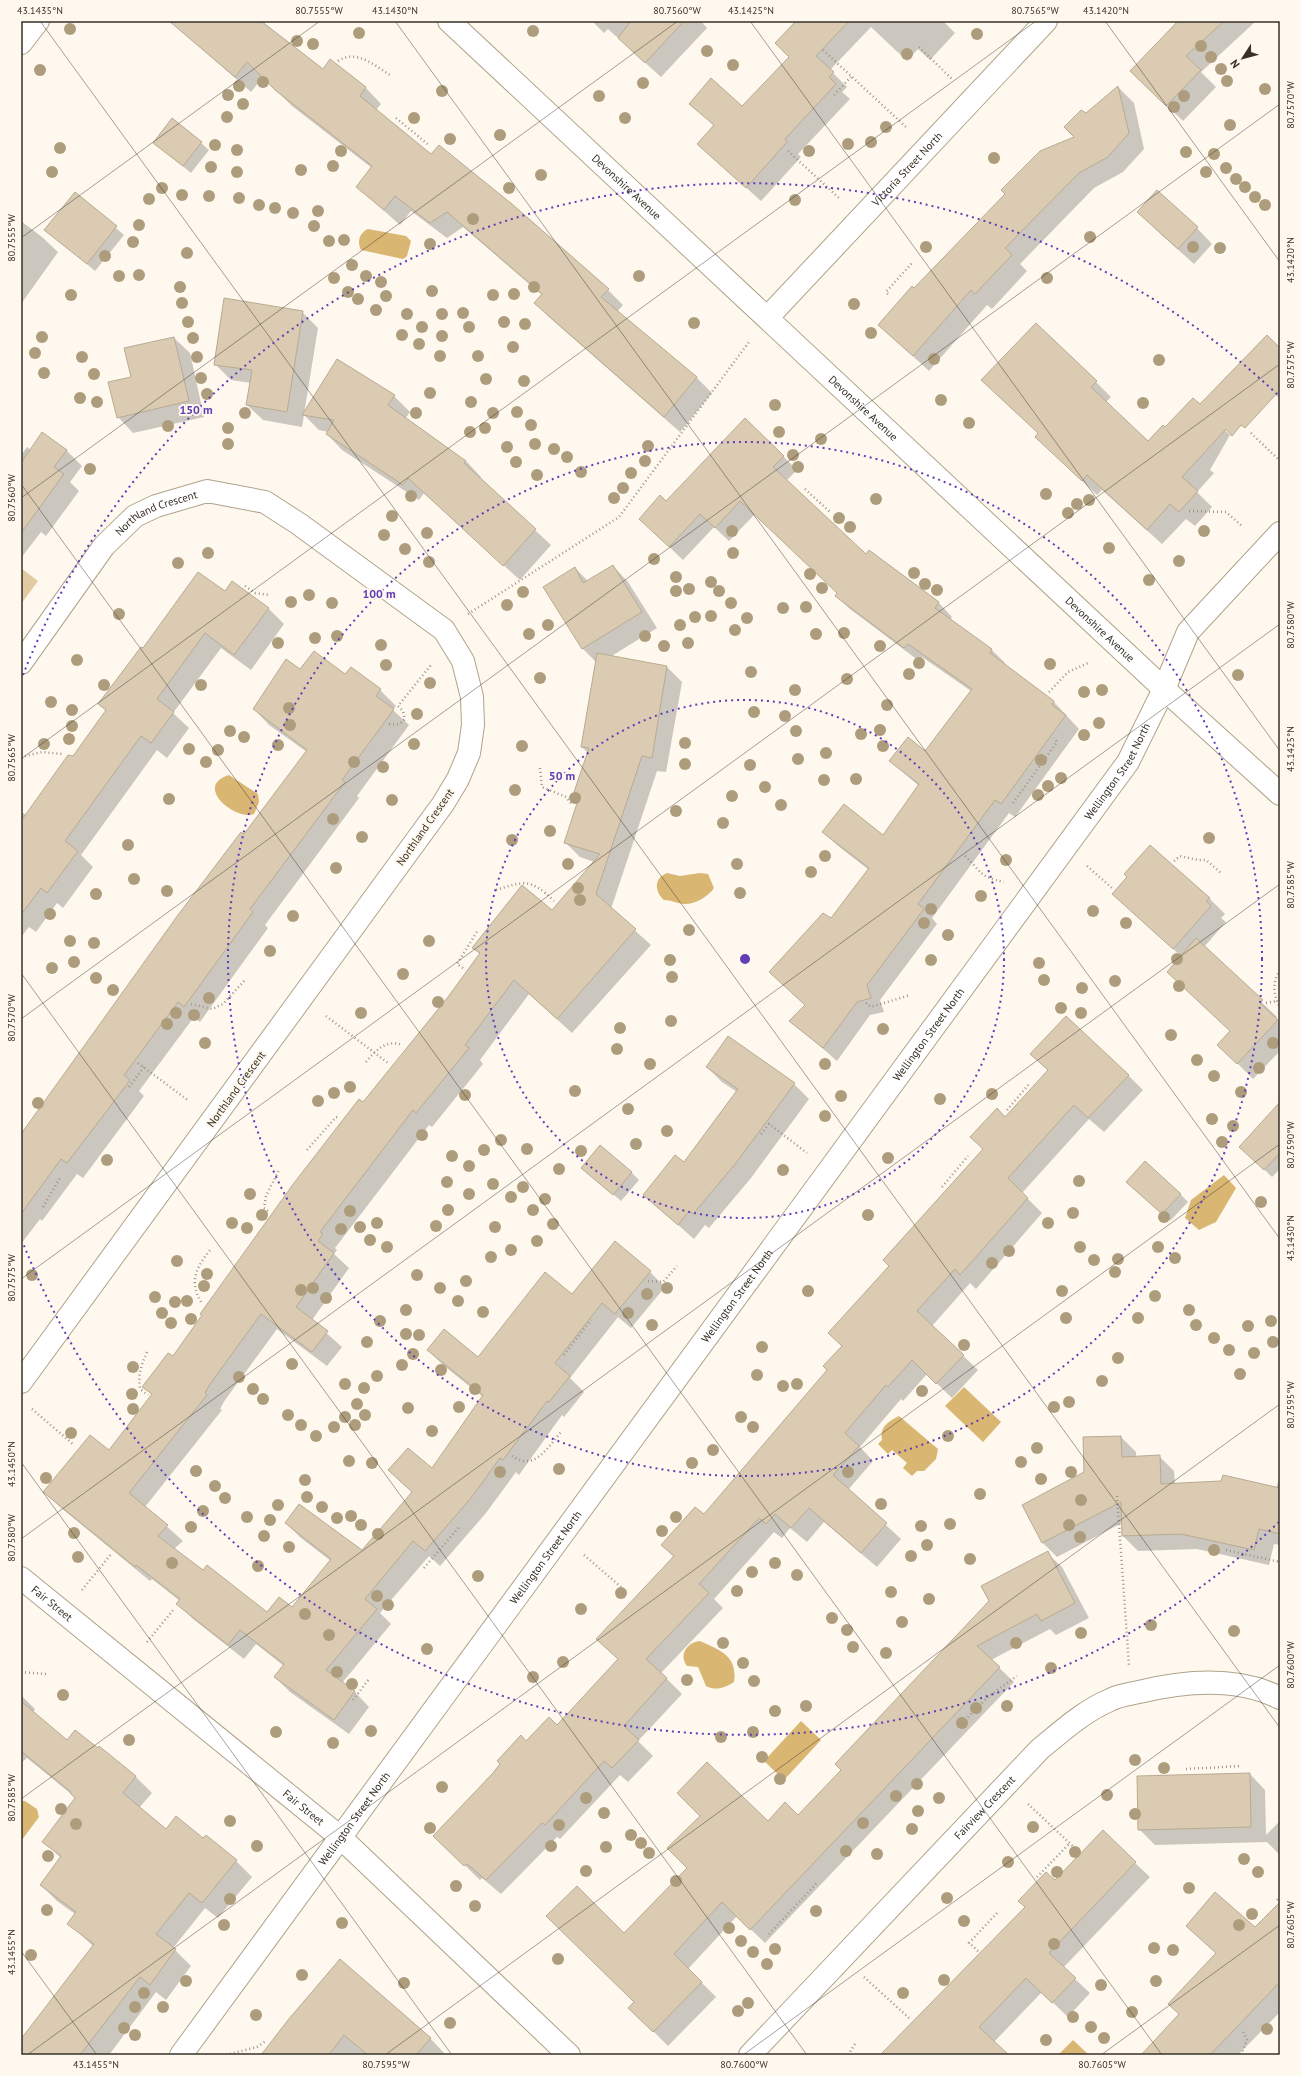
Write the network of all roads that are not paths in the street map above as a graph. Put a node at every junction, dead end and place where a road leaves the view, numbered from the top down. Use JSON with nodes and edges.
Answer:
{"nodes":[{"id":1,"x":38,"y":21,"type":"edge"},
{"id":2,"x":449,"y":21,"type":"edge"},
{"id":3,"x":1046,"y":21,"type":"edge"},
{"id":4,"x":21,"y":43,"type":"edge"},
{"id":5,"x":768,"y":317,"type":"junction"},
{"id":6,"x":1280,"y":533,"type":"edge"},
{"id":7,"x":21,"y":663,"type":"edge"},
{"id":8,"x":1164,"y":689,"type":"junction"},
{"id":9,"x":1280,"y":794,"type":"edge"},
{"id":10,"x":21,"y":1382,"type":"edge"},
{"id":11,"x":21,"y":1578,"type":"edge"},
{"id":12,"x":1280,"y":1698,"type":"edge"},
{"id":13,"x":340,"y":1837,"type":"junction"},
{"id":14,"x":182,"y":2055,"type":"edge"},
{"id":15,"x":569,"y":2055,"type":"edge"},
{"id":16,"x":750,"y":2055,"type":"edge"}],
"edges":[{"from":1,"to":4,"type":"street"},
{"from":2,"to":5,"type":"street","name":"Devonshire Avenue"},
{"from":3,"to":5,"type":"street","name":"Victoria Street North"},
{"from":5,"to":8,"type":"street","name":"Devonshire Avenue"},
{"from":6,"to":8,"type":"street","name":"Wellington Street North"},
{"from":7,"to":10,"type":"street","name":"Northland Crescent"},
{"from":8,"to":9,"type":"street","name":"Devonshire Avenue"},
{"from":8,"to":13,"type":"street","name":"Wellington Street North"},
{"from":11,"to":13,"type":"street","name":"Fair Street"},
{"from":12,"to":16,"type":"street","name":"Fairview Crescent"},
{"from":13,"to":14,"type":"street","name":"Wellington Street North"},
{"from":13,"to":15,"type":"street","name":"Fair Street"}]}
